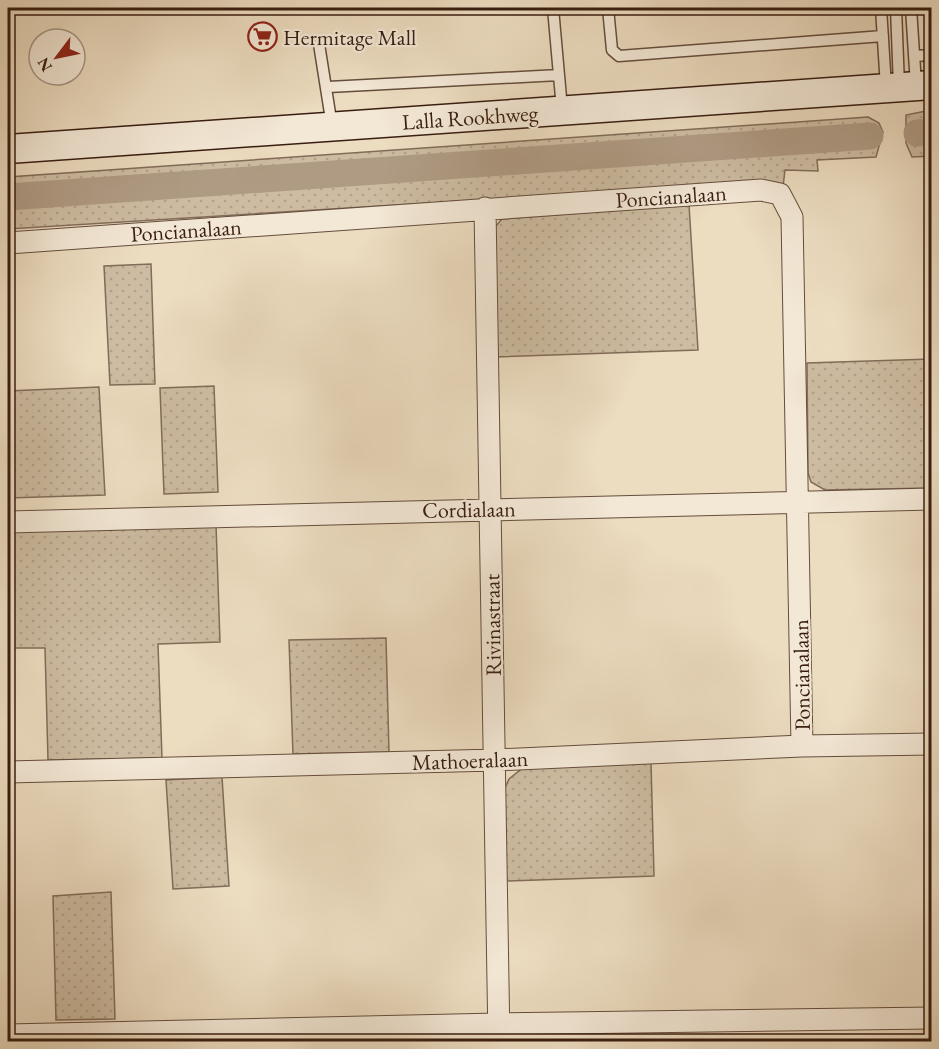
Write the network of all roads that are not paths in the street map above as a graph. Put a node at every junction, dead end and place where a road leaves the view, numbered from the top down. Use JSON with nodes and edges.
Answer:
{"nodes":[{"id":1,"x":554,"y":8,"type":"edge"},
{"id":2,"x":608,"y":8,"type":"edge"},
{"id":3,"x":881,"y":8,"type":"edge"},
{"id":4,"x":896,"y":8,"type":"edge"},
{"id":5,"x":911,"y":8,"type":"edge"},
{"id":6,"x":883,"y":36,"type":"junction"},
{"id":7,"x":319,"y":44,"type":"dead end"},
{"id":8,"x":914,"y":56,"type":"junction"},
{"id":9,"x":932,"y":56,"type":"edge"},
{"id":10,"x":559,"y":75,"type":"junction"},
{"id":11,"x":908,"y":86,"type":"edge"},
{"id":12,"x":327,"y":87,"type":"junction"},
{"id":13,"x":562,"y":111,"type":"junction"},
{"id":14,"x":332,"y":126,"type":"junction"},
{"id":15,"x":8,"y":149,"type":"edge"},
{"id":16,"x":485,"y":208,"type":"junction"},
{"id":17,"x":8,"y":243,"type":"edge"},
{"id":18,"x":932,"y":499,"type":"edge"},
{"id":19,"x":799,"y":502,"type":"junction"},
{"id":20,"x":489,"y":508,"type":"junction"},
{"id":21,"x":8,"y":522,"type":"edge"},
{"id":22,"x":932,"y":744,"type":"edge"},
{"id":23,"x":802,"y":746,"type":"junction"},
{"id":24,"x":496,"y":759,"type":"junction"},
{"id":25,"x":8,"y":772,"type":"edge"},
{"id":26,"x":932,"y":1018,"type":"edge"},
{"id":27,"x":498,"y":1032,"type":"edge"},
{"id":28,"x":8,"y":1035,"type":"edge"}],
"edges":[{"from":1,"to":10,"type":"lane"},
{"from":2,"to":6,"type":"lane"},
{"from":3,"to":6,"type":"lane"},
{"from":4,"to":11,"type":"lane"},
{"from":5,"to":8,"type":"lane"},
{"from":6,"to":11,"type":"lane"},
{"from":7,"to":12,"type":"lane"},
{"from":8,"to":9,"type":"lane"},
{"from":8,"to":11,"type":"lane"},
{"from":10,"to":12,"type":"lane"},
{"from":10,"to":13,"type":"lane"},
{"from":11,"to":13,"type":"street","name":"Lalla Rookhweg"},
{"from":12,"to":14,"type":"lane"},
{"from":13,"to":14,"type":"street","name":"Lalla Rookhweg"},
{"from":14,"to":15,"type":"street","name":"Lalla Rookhweg"},
{"from":16,"to":17,"type":"street","name":"Poncianalaan"},
{"from":16,"to":19,"type":"street","name":"Poncianalaan"},
{"from":16,"to":20,"type":"street","name":"Rivinastraat"},
{"from":18,"to":19,"type":"street","name":"Cordialaan"},
{"from":19,"to":20,"type":"street","name":"Cordialaan"},
{"from":19,"to":23,"type":"street","name":"Poncianalaan"},
{"from":20,"to":21,"type":"street","name":"Cordialaan"},
{"from":20,"to":24,"type":"street","name":"Rivinastraat"},
{"from":22,"to":23,"type":"street","name":"Mathoeralaan"},
{"from":23,"to":24,"type":"street","name":"Mathoeralaan"},
{"from":24,"to":25,"type":"street","name":"Mathoeralaan"},
{"from":24,"to":27,"type":"street","name":"Rivinastraat"},
{"from":26,"to":27,"type":"street"},
{"from":27,"to":28,"type":"street"}]}
